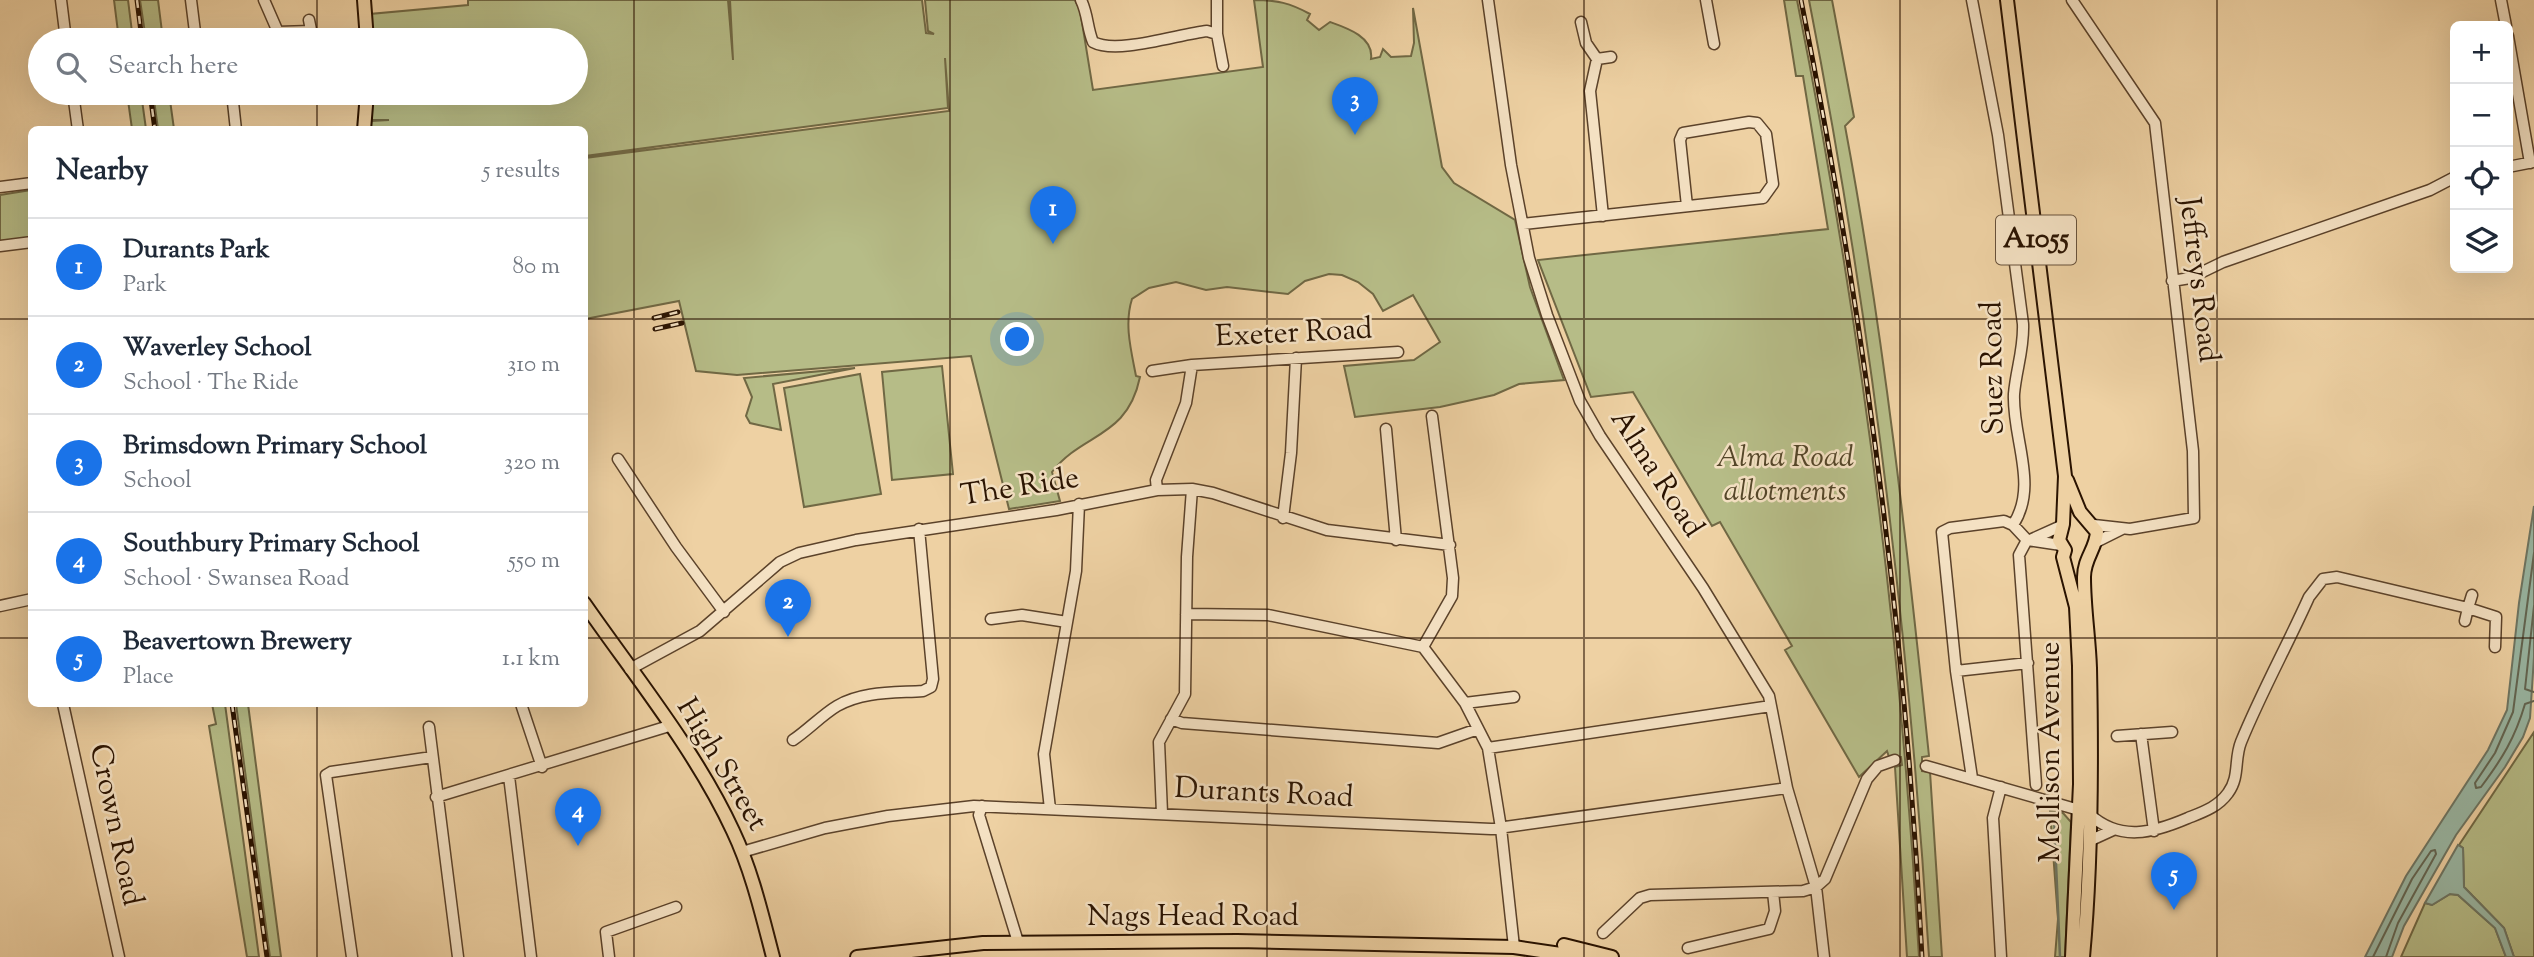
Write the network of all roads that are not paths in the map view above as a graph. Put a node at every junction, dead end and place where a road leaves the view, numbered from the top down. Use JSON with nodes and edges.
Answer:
{"nodes":[{"id":1,"x":61,"y":0,"type":"edge"},
{"id":2,"x":191,"y":0,"type":"edge"},
{"id":3,"x":264,"y":0,"type":"edge"},
{"id":4,"x":364,"y":0,"type":"edge"},
{"id":5,"x":1082,"y":0,"type":"edge"},
{"id":6,"x":1217,"y":0,"type":"edge"},
{"id":7,"x":1488,"y":0,"type":"edge"},
{"id":8,"x":1706,"y":0,"type":"edge"},
{"id":9,"x":1972,"y":0,"type":"edge"},
{"id":10,"x":2072,"y":0,"type":"edge"},
{"id":11,"x":2501,"y":0,"type":"edge"},
{"id":12,"x":2005,"y":2,"type":"edge"},
{"id":13,"x":2505,"y":21,"type":"edge"},
{"id":14,"x":1581,"y":22,"type":"dead end"},
{"id":15,"x":64,"y":28,"type":"edge"},
{"id":16,"x":194,"y":28,"type":"edge"},
{"id":17,"x":276,"y":28,"type":"edge"},
{"id":18,"x":365,"y":28,"type":"edge"},
{"id":19,"x":1217,"y":34,"type":"junction"},
{"id":20,"x":1714,"y":44,"type":"dead end"},
{"id":21,"x":1611,"y":57,"type":"dead end"},
{"id":22,"x":1597,"y":59,"type":"junction"},
{"id":23,"x":2513,"y":62,"type":"edge"},
{"id":24,"x":1223,"y":66,"type":"dead end"},
{"id":25,"x":75,"y":105,"type":"edge"},
{"id":26,"x":233,"y":105,"type":"edge"},
{"id":27,"x":366,"y":105,"type":"edge"},
{"id":28,"x":77,"y":126,"type":"edge"},
{"id":29,"x":236,"y":126,"type":"edge"},
{"id":30,"x":365,"y":126,"type":"edge"},
{"id":31,"x":2532,"y":162,"type":"edge"},
{"id":32,"x":2513,"y":166,"type":"edge"},
{"id":33,"x":2450,"y":180,"type":"edge"},
{"id":34,"x":28,"y":184,"type":"edge"},
{"id":35,"x":0,"y":187,"type":"edge"},
{"id":36,"x":1687,"y":206,"type":"junction"},
{"id":37,"x":1603,"y":216,"type":"junction"},
{"id":38,"x":1523,"y":223,"type":"junction"},
{"id":39,"x":28,"y":242,"type":"edge"},
{"id":40,"x":0,"y":246,"type":"edge"},
{"id":41,"x":2172,"y":281,"type":"junction"},
{"id":42,"x":1398,"y":352,"type":"dead end"},
{"id":43,"x":1296,"y":358,"type":"junction"},
{"id":44,"x":1192,"y":365,"type":"junction"},
{"id":45,"x":1152,"y":371,"type":"dead end"},
{"id":46,"x":1432,"y":416,"type":"dead end"},
{"id":47,"x":1386,"y":429,"type":"dead end"},
{"id":48,"x":618,"y":459,"type":"dead end"},
{"id":49,"x":2065,"y":476,"type":"junction"},
{"id":50,"x":1192,"y":489,"type":"junction"},
{"id":51,"x":1157,"y":490,"type":"junction"},
{"id":52,"x":1079,"y":504,"type":"junction"},
{"id":53,"x":1283,"y":518,"type":"junction"},
{"id":54,"x":2092,"y":523,"type":"junction"},
{"id":55,"x":2012,"y":525,"type":"junction"},
{"id":56,"x":2062,"y":525,"type":"junction"},
{"id":57,"x":919,"y":529,"type":"junction"},
{"id":58,"x":2122,"y":529,"type":"junction"},
{"id":59,"x":1396,"y":540,"type":"junction"},
{"id":60,"x":2028,"y":540,"type":"junction"},
{"id":61,"x":1450,"y":545,"type":"junction"},
{"id":62,"x":2092,"y":546,"type":"junction"},
{"id":63,"x":2063,"y":547,"type":"junction"},
{"id":64,"x":2472,"y":595,"type":"dead end"},
{"id":65,"x":28,"y":600,"type":"edge"},
{"id":66,"x":0,"y":606,"type":"edge"},
{"id":67,"x":2468,"y":608,"type":"junction"},
{"id":68,"x":588,"y":609,"type":"edge"},
{"id":69,"x":724,"y":612,"type":"junction"},
{"id":70,"x":1186,"y":614,"type":"junction"},
{"id":71,"x":991,"y":619,"type":"dead end"},
{"id":72,"x":2465,"y":621,"type":"dead end"},
{"id":73,"x":1067,"y":622,"type":"junction"},
{"id":74,"x":1423,"y":647,"type":"junction"},
{"id":75,"x":2495,"y":647,"type":"dead end"},
{"id":76,"x":2028,"y":663,"type":"junction"},
{"id":77,"x":630,"y":669,"type":"junction"},
{"id":78,"x":1956,"y":671,"type":"junction"},
{"id":79,"x":1514,"y":697,"type":"dead end"},
{"id":80,"x":1465,"y":703,"type":"junction"},
{"id":81,"x":1771,"y":706,"type":"junction"},
{"id":82,"x":64,"y":707,"type":"edge"},
{"id":83,"x":522,"y":707,"type":"edge"},
{"id":84,"x":1171,"y":719,"type":"junction"},
{"id":85,"x":669,"y":726,"type":"junction"},
{"id":86,"x":429,"y":727,"type":"dead end"},
{"id":87,"x":1478,"y":729,"type":"junction"},
{"id":88,"x":2172,"y":732,"type":"dead end"},
{"id":89,"x":2141,"y":734,"type":"junction"},
{"id":90,"x":2117,"y":736,"type":"dead end"},
{"id":91,"x":793,"y":740,"type":"dead end"},
{"id":92,"x":1488,"y":748,"type":"junction"},
{"id":93,"x":432,"y":757,"type":"junction"},
{"id":94,"x":1895,"y":760,"type":"dead end"},
{"id":95,"x":542,"y":766,"type":"junction"},
{"id":96,"x":1926,"y":766,"type":"dead end"},
{"id":97,"x":509,"y":776,"type":"junction"},
{"id":98,"x":1972,"y":778,"type":"junction"},
{"id":99,"x":2036,"y":785,"type":"dead end"},
{"id":100,"x":2001,"y":787,"type":"junction"},
{"id":101,"x":1787,"y":788,"type":"junction"},
{"id":102,"x":436,"y":797,"type":"junction"},
{"id":103,"x":982,"y":806,"type":"junction"},
{"id":104,"x":1050,"y":808,"type":"junction"},
{"id":105,"x":2084,"y":812,"type":"junction"},
{"id":106,"x":1162,"y":813,"type":"junction"},
{"id":107,"x":1501,"y":828,"type":"junction"},
{"id":108,"x":2113,"y":830,"type":"junction"},
{"id":109,"x":2154,"y":831,"type":"junction"},
{"id":110,"x":2089,"y":841,"type":"junction"},
{"id":111,"x":742,"y":852,"type":"junction"},
{"id":112,"x":1816,"y":887,"type":"junction"},
{"id":113,"x":1773,"y":892,"type":"junction"},
{"id":114,"x":676,"y":908,"type":"dead end"},
{"id":115,"x":1602,"y":933,"type":"dead end"},
{"id":116,"x":769,"y":934,"type":"junction"},
{"id":117,"x":1018,"y":942,"type":"junction"},
{"id":118,"x":1514,"y":947,"type":"junction"},
{"id":119,"x":1688,"y":948,"type":"dead end"},
{"id":120,"x":1560,"y":951,"type":"edge"},
{"id":121,"x":458,"y":956,"type":"edge"},
{"id":122,"x":119,"y":957,"type":"edge"},
{"id":123,"x":352,"y":957,"type":"edge"},
{"id":124,"x":446,"y":957,"type":"edge"},
{"id":125,"x":531,"y":957,"type":"edge"},
{"id":126,"x":609,"y":957,"type":"edge"},
{"id":127,"x":772,"y":957,"type":"edge"},
{"id":128,"x":781,"y":957,"type":"edge"},
{"id":129,"x":857,"y":957,"type":"edge"},
{"id":130,"x":1578,"y":957,"type":"edge"},
{"id":131,"x":1612,"y":957,"type":"edge"},
{"id":132,"x":1824,"y":957,"type":"edge"},
{"id":133,"x":2001,"y":957,"type":"edge"},
{"id":134,"x":2072,"y":957,"type":"edge"},
{"id":135,"x":2083,"y":957,"type":"edge"}],
"edges":[{"from":1,"to":15,"type":"street"},
{"from":2,"to":16,"type":"street"},
{"from":3,"to":17,"type":"street"},
{"from":4,"to":18,"type":"main road"},
{"from":5,"to":19,"type":"street"},
{"from":6,"to":19,"type":"street"},
{"from":7,"to":38,"type":"street","name":"Alma Road"},
{"from":8,"to":20,"type":"street"},
{"from":9,"to":55,"type":"street","name":"Suez Road"},
{"from":10,"to":41,"type":"street","name":"Jeffreys Road"},
{"from":11,"to":13,"type":"street"},
{"from":12,"to":49,"type":"main road","name":"Mollison Avenue","number":"A1055"},
{"from":14,"to":22,"type":"street"},
{"from":19,"to":24,"type":"street"},
{"from":21,"to":22,"type":"street"},
{"from":22,"to":37,"type":"street"},
{"from":23,"to":31,"type":"street"},
{"from":25,"to":28,"type":"street"},
{"from":26,"to":29,"type":"street"},
{"from":27,"to":30,"type":"main road"},
{"from":31,"to":32,"type":"street"},
{"from":33,"to":41,"type":"street"},
{"from":34,"to":35,"type":"street"},
{"from":36,"to":36,"type":"street"},
{"from":36,"to":37,"type":"street"},
{"from":37,"to":38,"type":"street"},
{"from":38,"to":81,"type":"street","name":"Alma Road"},
{"from":39,"to":40,"type":"street"},
{"from":41,"to":58,"type":"street","name":"Jeffreys Road"},
{"from":42,"to":43,"type":"street","name":"Exeter Road"},
{"from":43,"to":44,"type":"street","name":"Exeter Road"},
{"from":43,"to":53,"type":"street"},
{"from":44,"to":45,"type":"street","name":"Exeter Road"},
{"from":44,"to":51,"type":"street","name":"Exeter Road"},
{"from":46,"to":61,"type":"street"},
{"from":47,"to":59,"type":"street"},
{"from":48,"to":69,"type":"street"},
{"from":49,"to":54,"type":"main road","name":"Mollison Avenue","number":"A1055"},
{"from":49,"to":56,"type":"main road","name":"Mollison Avenue","number":"A1055"},
{"from":50,"to":51,"type":"street","name":"The Ride"},
{"from":50,"to":53,"type":"street","name":"The Ride"},
{"from":50,"to":70,"type":"street"},
{"from":51,"to":52,"type":"street","name":"The Ride"},
{"from":52,"to":57,"type":"street","name":"The Ride"},
{"from":52,"to":73,"type":"street"},
{"from":53,"to":59,"type":"street","name":"The Ride"},
{"from":54,"to":56,"type":"main road"},
{"from":54,"to":58,"type":"street","name":"Jeffreys Road"},
{"from":54,"to":62,"type":"main road","name":"Mollison Avenue","number":"A1055"},
{"from":55,"to":60,"type":"street"},
{"from":55,"to":78,"type":"street"},
{"from":56,"to":60,"type":"street"},
{"from":56,"to":63,"type":"main road","name":"Mollison Avenue","number":"A1055"},
{"from":57,"to":69,"type":"street","name":"The Ride"},
{"from":57,"to":91,"type":"street"},
{"from":58,"to":62,"type":"street","name":"Jeffreys Road"},
{"from":59,"to":61,"type":"street","name":"The Ride"},
{"from":60,"to":63,"type":"street"},
{"from":60,"to":76,"type":"street"},
{"from":61,"to":74,"type":"street"},
{"from":62,"to":63,"type":"main road"},
{"from":62,"to":105,"type":"main road","name":"Mollison Avenue","number":"A1055"},
{"from":63,"to":105,"type":"main road","name":"Mollison Avenue","number":"A1055"},
{"from":64,"to":67,"type":"street"},
{"from":65,"to":66,"type":"street"},
{"from":67,"to":72,"type":"street"},
{"from":67,"to":75,"type":"street"},
{"from":67,"to":109,"type":"street"},
{"from":68,"to":77,"type":"main road","name":"High Street"},
{"from":69,"to":77,"type":"street","name":"The Ride"},
{"from":70,"to":74,"type":"street"},
{"from":70,"to":84,"type":"street"},
{"from":71,"to":73,"type":"street"},
{"from":73,"to":104,"type":"street"},
{"from":74,"to":80,"type":"street"},
{"from":76,"to":78,"type":"street"},
{"from":76,"to":99,"type":"street"},
{"from":77,"to":85,"type":"main road","name":"High Street"},
{"from":78,"to":98,"type":"street"},
{"from":79,"to":80,"type":"street"},
{"from":80,"to":87,"type":"street"},
{"from":81,"to":92,"type":"street"},
{"from":81,"to":101,"type":"street","name":"Alma Road"},
{"from":82,"to":122,"type":"street","name":"Crown Road"},
{"from":83,"to":95,"type":"street"},
{"from":84,"to":87,"type":"street"},
{"from":84,"to":106,"type":"street"},
{"from":85,"to":95,"type":"street"},
{"from":85,"to":111,"type":"main road","name":"High Street"},
{"from":86,"to":93,"type":"street"},
{"from":87,"to":92,"type":"street"},
{"from":88,"to":89,"type":"street"},
{"from":89,"to":90,"type":"street"},
{"from":89,"to":109,"type":"street"},
{"from":92,"to":107,"type":"street"},
{"from":93,"to":102,"type":"street"},
{"from":93,"to":123,"type":"street"},
{"from":94,"to":112,"type":"street"},
{"from":95,"to":97,"type":"street"},
{"from":96,"to":98,"type":"street"},
{"from":97,"to":102,"type":"street"},
{"from":97,"to":125,"type":"street"},
{"from":98,"to":100,"type":"street"},
{"from":100,"to":105,"type":"street"},
{"from":100,"to":133,"type":"street"},
{"from":101,"to":107,"type":"street","name":"Durants Road"},
{"from":101,"to":112,"type":"street","name":"Alma Road"},
{"from":102,"to":121,"type":"street"},
{"from":103,"to":104,"type":"street","name":"Durants Road"},
{"from":103,"to":111,"type":"street","name":"Durants Road"},
{"from":103,"to":117,"type":"street"},
{"from":104,"to":106,"type":"street","name":"Durants Road"},
{"from":105,"to":108,"type":"street"},
{"from":105,"to":110,"type":"main road","name":"Mollison Avenue","number":"A1055"},
{"from":105,"to":134,"type":"main road","name":"Mollison Avenue","number":"A1055"},
{"from":106,"to":107,"type":"street","name":"Durants Road"},
{"from":107,"to":118,"type":"street"},
{"from":108,"to":109,"type":"street"},
{"from":108,"to":110,"type":"street"},
{"from":110,"to":135,"type":"main road","name":"Mollison Avenue","number":"A1055"},
{"from":111,"to":116,"type":"main road","name":"High Street"},
{"from":112,"to":113,"type":"street"},
{"from":112,"to":132,"type":"street","name":"Alma Road"},
{"from":113,"to":115,"type":"street"},
{"from":113,"to":119,"type":"street"},
{"from":114,"to":126,"type":"street"},
{"from":116,"to":127,"type":"main road","name":"High Street"},
{"from":116,"to":128,"type":"main road","name":"High Street"},
{"from":117,"to":118,"type":"main road","name":"Nags Head Road"},
{"from":117,"to":129,"type":"main road","name":"Nags Head Road"},
{"from":118,"to":120,"type":"main road","name":"Nags Head Road"},
{"from":120,"to":130,"type":"main road"},
{"from":120,"to":131,"type":"main road","name":"Nags Head Road"},
{"from":121,"to":124,"type":"street"}]}
